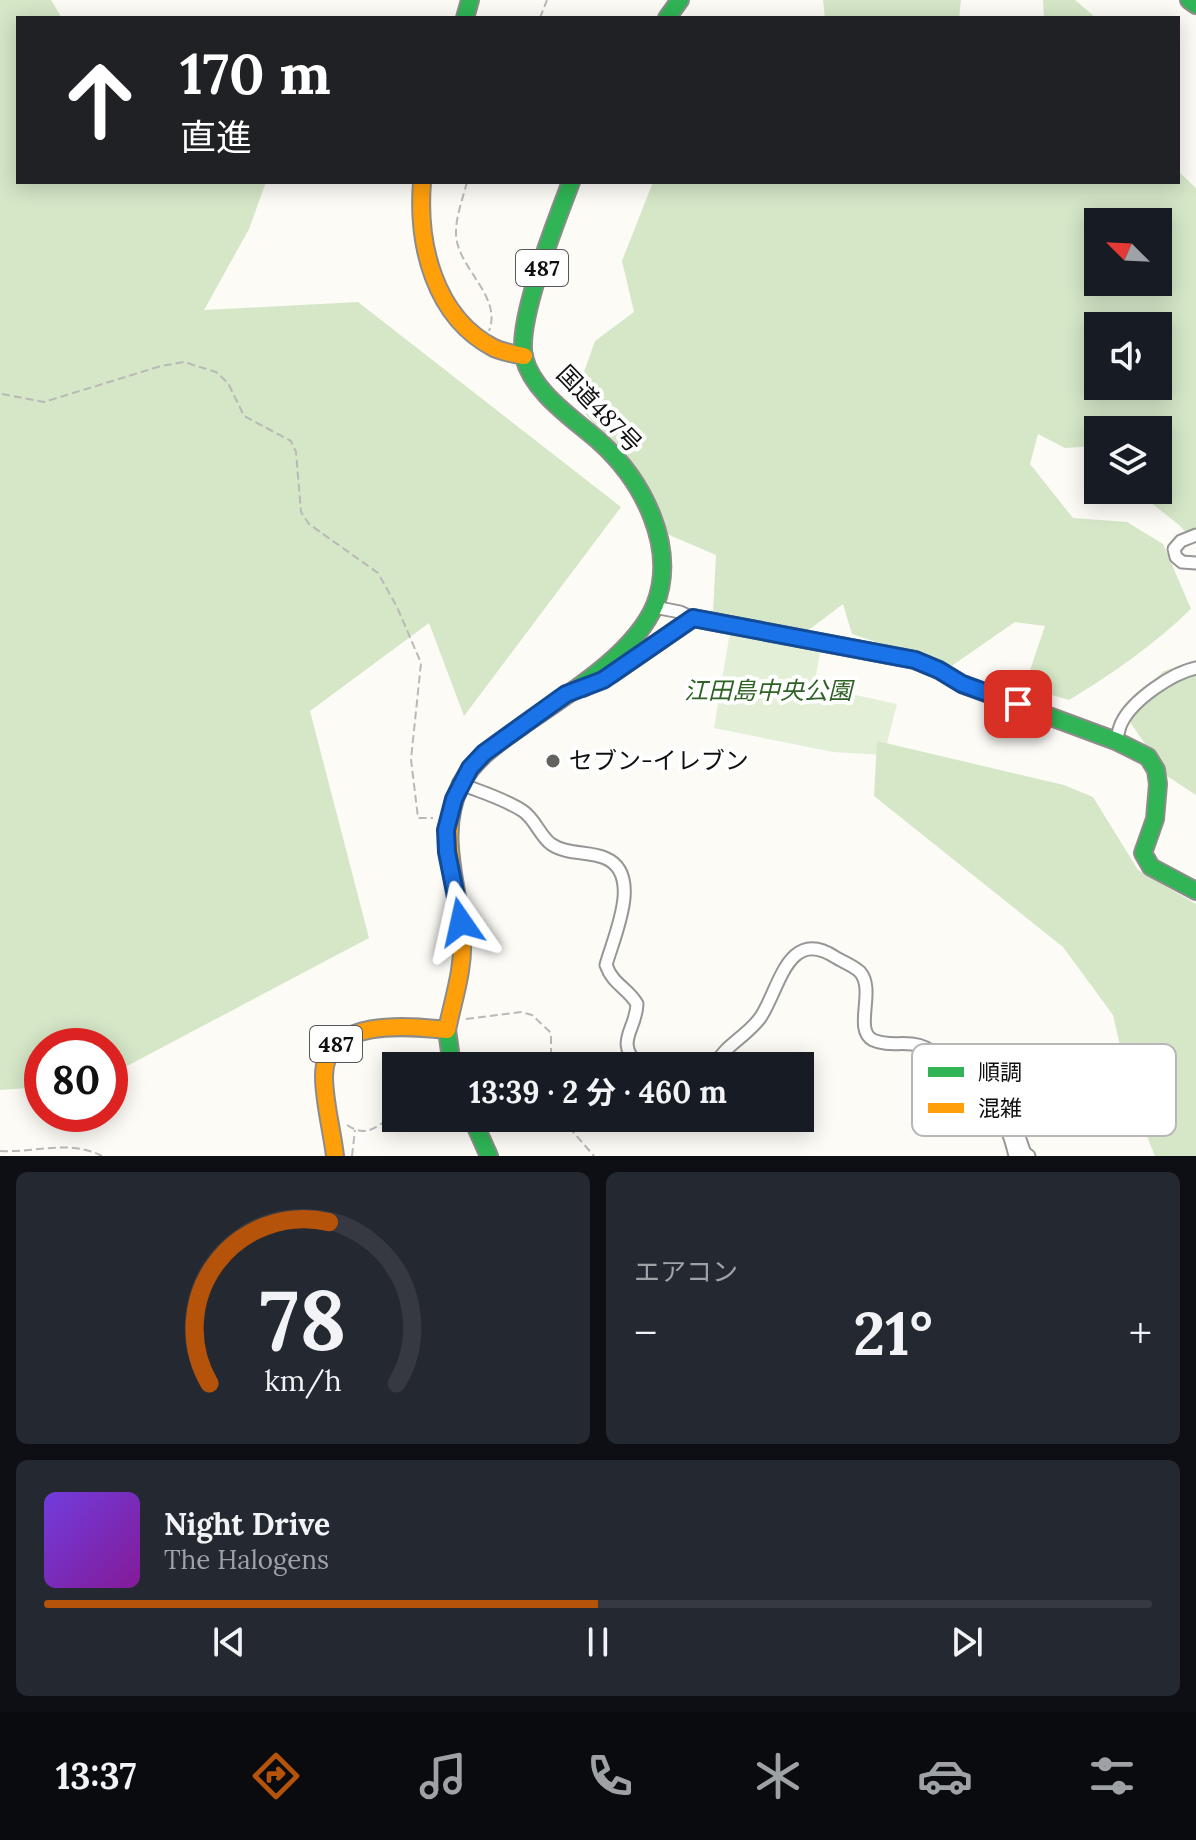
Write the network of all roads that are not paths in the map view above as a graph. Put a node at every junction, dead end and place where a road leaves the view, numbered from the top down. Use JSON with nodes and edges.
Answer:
{"nodes":[{"id":1,"x":1189,"y":0,"type":"edge"},
{"id":2,"x":1196,"y":5,"type":"edge"},
{"id":3,"x":422,"y":184,"type":"edge"},
{"id":4,"x":570,"y":184,"type":"edge"},
{"id":5,"x":524,"y":356,"type":"junction"},
{"id":6,"x":1196,"y":535,"type":"edge"},
{"id":7,"x":1196,"y":563,"type":"edge"},
{"id":8,"x":654,"y":607,"type":"junction"},
{"id":9,"x":693,"y":618,"type":"junction"},
{"id":10,"x":1196,"y":668,"type":"edge"},
{"id":11,"x":566,"y":694,"type":"junction"},
{"id":12,"x":1116,"y":741,"type":"junction"},
{"id":13,"x":461,"y":784,"type":"junction"},
{"id":14,"x":1196,"y":891,"type":"edge"},
{"id":15,"x":448,"y":1026,"type":"junction"},
{"id":16,"x":919,"y":1044,"type":"edge"},
{"id":17,"x":451,"y":1052,"type":"edge"},
{"id":18,"x":628,"y":1052,"type":"edge"},
{"id":19,"x":724,"y":1052,"type":"edge"},
{"id":20,"x":478,"y":1132,"type":"edge"},
{"id":21,"x":1008,"y":1136,"type":"edge"},
{"id":22,"x":1018,"y":1136,"type":"edge"},
{"id":23,"x":335,"y":1156,"type":"edge"},
{"id":24,"x":489,"y":1156,"type":"edge"},
{"id":25,"x":1015,"y":1156,"type":"edge"},
{"id":26,"x":1029,"y":1156,"type":"edge"}],
"edges":[{"from":1,"to":2,"type":"main road"},
{"from":3,"to":5,"type":"main road"},
{"from":4,"to":5,"type":"main road","number":"487"},
{"from":5,"to":8,"type":"main road","name":"国道487号"},
{"from":6,"to":7,"type":"street"},
{"from":8,"to":9,"type":"street"},
{"from":8,"to":11,"type":"main road","name":"国道487号"},
{"from":9,"to":11,"type":"main road"},
{"from":9,"to":12,"type":"main road"},
{"from":10,"to":12,"type":"street"},
{"from":11,"to":13,"type":"main road","name":"国道487号"},
{"from":12,"to":14,"type":"main road"},
{"from":13,"to":15,"type":"main road","name":"国道487号"},
{"from":13,"to":18,"type":"street"},
{"from":15,"to":17,"type":"main road"},
{"from":15,"to":23,"type":"main road","number":"487"},
{"from":16,"to":19,"type":"street"},
{"from":20,"to":24,"type":"main road"},
{"from":21,"to":25,"type":"street"},
{"from":22,"to":26,"type":"street"}]}
